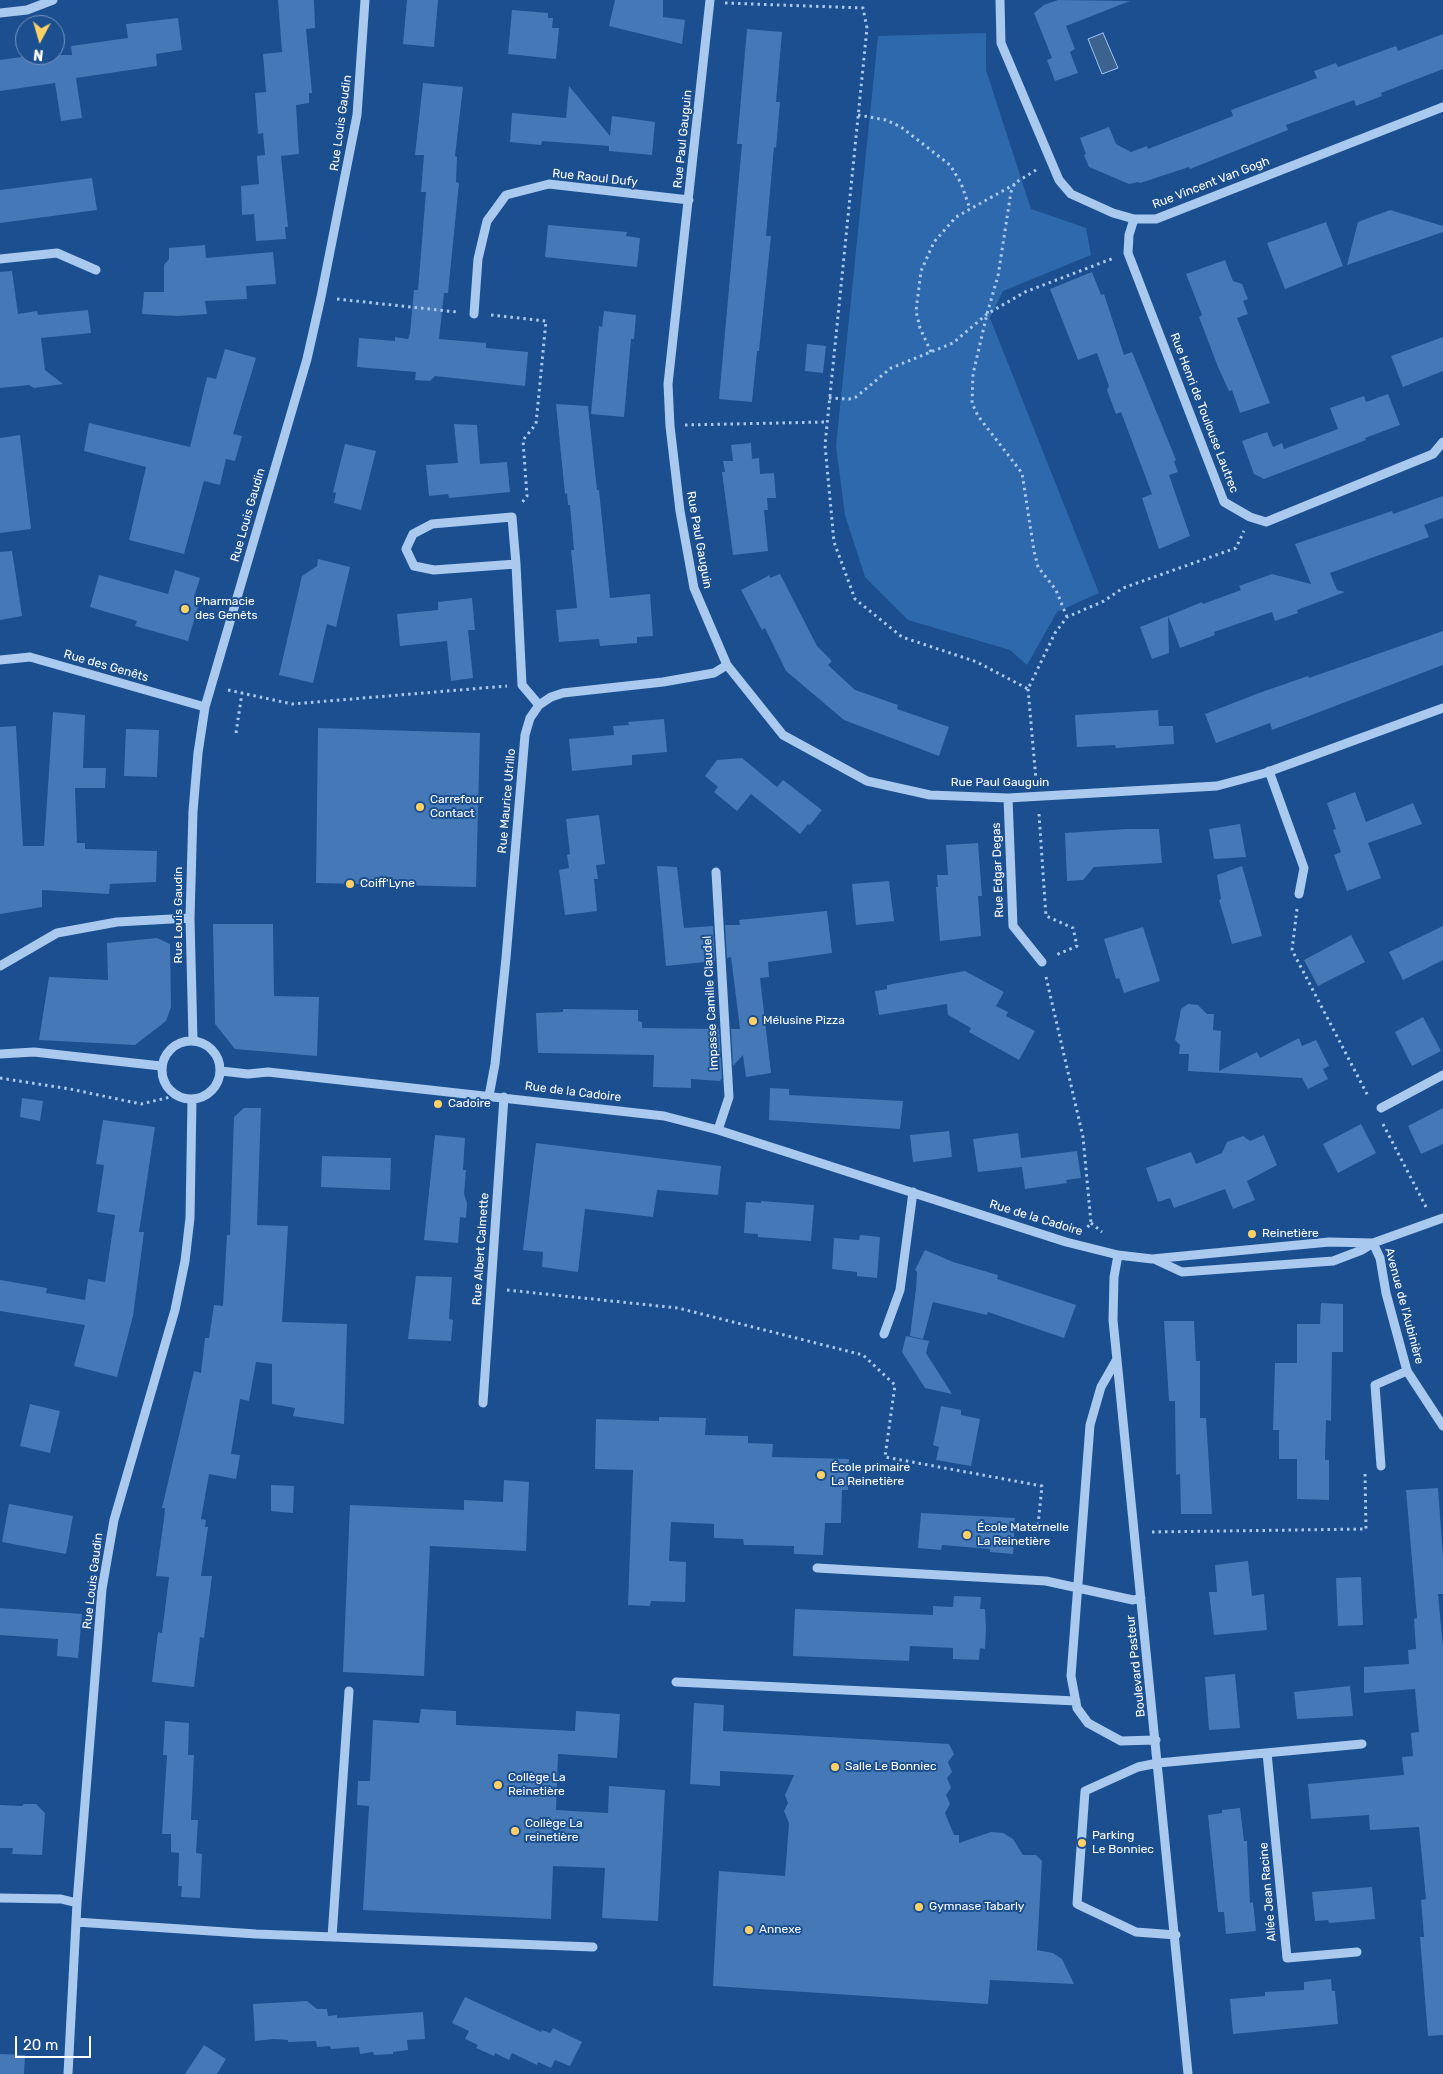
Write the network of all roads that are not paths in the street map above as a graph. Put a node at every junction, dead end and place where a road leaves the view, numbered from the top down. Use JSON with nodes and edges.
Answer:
{"nodes":[{"id":1,"x":53,"y":0,"type":"edge"},
{"id":2,"x":366,"y":0,"type":"edge"},
{"id":3,"x":710,"y":0,"type":"edge"},
{"id":4,"x":1000,"y":0,"type":"edge"},
{"id":5,"x":0,"y":13,"type":"edge"},
{"id":6,"x":1443,"y":108,"type":"edge"},
{"id":7,"x":689,"y":200,"type":"junction"},
{"id":8,"x":1134,"y":219,"type":"junction"},
{"id":9,"x":0,"y":260,"type":"edge"},
{"id":10,"x":96,"y":270,"type":"dead end"},
{"id":11,"x":474,"y":314,"type":"dead end"},
{"id":12,"x":1443,"y":442,"type":"edge"},
{"id":13,"x":516,"y":564,"type":"junction"},
{"id":14,"x":0,"y":660,"type":"edge"},
{"id":15,"x":727,"y":665,"type":"junction"},
{"id":16,"x":538,"y":706,"type":"junction"},
{"id":17,"x":205,"y":707,"type":"junction"},
{"id":18,"x":1443,"y":708,"type":"edge"},
{"id":19,"x":1269,"y":771,"type":"junction"},
{"id":20,"x":1008,"y":798,"type":"junction"},
{"id":21,"x":716,"y":872,"type":"dead end"},
{"id":22,"x":1300,"y":894,"type":"road end"},
{"id":23,"x":190,"y":918,"type":"junction"},
{"id":24,"x":1042,"y":962,"type":"road end"},
{"id":25,"x":0,"y":966,"type":"edge"},
{"id":26,"x":193,"y":1040,"type":"junction"},
{"id":27,"x":0,"y":1054,"type":"edge"},
{"id":28,"x":161,"y":1066,"type":"junction"},
{"id":29,"x":221,"y":1071,"type":"junction"},
{"id":30,"x":1443,"y":1075,"type":"edge"},
{"id":31,"x":489,"y":1096,"type":"junction"},
{"id":32,"x":504,"y":1097,"type":"junction"},
{"id":33,"x":192,"y":1100,"type":"junction"},
{"id":34,"x":1381,"y":1108,"type":"dead end"},
{"id":35,"x":718,"y":1130,"type":"junction"},
{"id":36,"x":913,"y":1192,"type":"junction"},
{"id":37,"x":1443,"y":1218,"type":"edge"},
{"id":38,"x":1373,"y":1243,"type":"junction"},
{"id":39,"x":1118,"y":1255,"type":"junction"},
{"id":40,"x":1154,"y":1259,"type":"junction"},
{"id":41,"x":884,"y":1334,"type":"dead end"},
{"id":42,"x":1117,"y":1359,"type":"junction"},
{"id":43,"x":1407,"y":1370,"type":"junction"},
{"id":44,"x":482,"y":1403,"type":"dead end"},
{"id":45,"x":1443,"y":1426,"type":"edge"},
{"id":46,"x":1381,"y":1466,"type":"road end"},
{"id":47,"x":817,"y":1568,"type":"dead end"},
{"id":48,"x":1078,"y":1587,"type":"junction"},
{"id":49,"x":1141,"y":1598,"type":"junction"},
{"id":50,"x":676,"y":1682,"type":"dead end"},
{"id":51,"x":349,"y":1691,"type":"dead end"},
{"id":52,"x":1076,"y":1701,"type":"junction"},
{"id":53,"x":1156,"y":1740,"type":"junction"},
{"id":54,"x":1362,"y":1744,"type":"dead end"},
{"id":55,"x":1267,"y":1753,"type":"junction"},
{"id":56,"x":1158,"y":1763,"type":"junction"},
{"id":57,"x":0,"y":1898,"type":"edge"},
{"id":58,"x":77,"y":1903,"type":"junction"},
{"id":59,"x":76,"y":1922,"type":"junction"},
{"id":60,"x":1176,"y":1935,"type":"junction"},
{"id":61,"x":332,"y":1937,"type":"junction"},
{"id":62,"x":593,"y":1947,"type":"dead end"},
{"id":63,"x":1357,"y":1952,"type":"dead end"},
{"id":64,"x":68,"y":2074,"type":"edge"},
{"id":65,"x":1188,"y":2074,"type":"edge"}],
"edges":[{"from":1,"to":5,"type":"street"},
{"from":2,"to":17,"type":"street","name":"Rue Louis Gaudin"},
{"from":3,"to":7,"type":"street","name":"Rue Paul Gauguin"},
{"from":4,"to":8,"type":"street","name":"Rue Vincent Van Gogh"},
{"from":6,"to":8,"type":"street","name":"Rue Vincent Van Gogh"},
{"from":7,"to":11,"type":"street","name":"Rue Raoul Dufy"},
{"from":7,"to":15,"type":"street","name":"Rue Paul Gauguin"},
{"from":8,"to":12,"type":"street","name":"Rue Henri de Toulouse Lautrec"},
{"from":9,"to":10,"type":"street"},
{"from":13,"to":13,"type":"street"},
{"from":13,"to":16,"type":"street"},
{"from":14,"to":17,"type":"street","name":"Rue des Genêts"},
{"from":15,"to":16,"type":"street"},
{"from":15,"to":20,"type":"street","name":"Rue Paul Gauguin"},
{"from":16,"to":31,"type":"street","name":"Rue Maurice Utrillo"},
{"from":17,"to":23,"type":"street","name":"Rue Louis Gaudin"},
{"from":18,"to":19,"type":"street","name":"Rue Paul Gauguin"},
{"from":19,"to":20,"type":"street","name":"Rue Paul Gauguin"},
{"from":19,"to":22,"type":"street"},
{"from":20,"to":24,"type":"street","name":"Rue Edgar Degas"},
{"from":21,"to":35,"type":"street","name":"Impasse Camille Claudel"},
{"from":23,"to":25,"type":"street"},
{"from":23,"to":26,"type":"street","name":"Rue Louis Gaudin"},
{"from":26,"to":28,"type":"street"},
{"from":26,"to":29,"type":"street"},
{"from":27,"to":28,"type":"street"},
{"from":28,"to":33,"type":"street"},
{"from":29,"to":31,"type":"street","name":"Rue de la Cadoire"},
{"from":29,"to":33,"type":"street"},
{"from":30,"to":34,"type":"street"},
{"from":31,"to":32,"type":"street","name":"Rue de la Cadoire"},
{"from":32,"to":35,"type":"street","name":"Rue de la Cadoire"},
{"from":32,"to":44,"type":"street","name":"Rue Albert Calmette"},
{"from":33,"to":58,"type":"street","name":"Rue Louis Gaudin"},
{"from":35,"to":36,"type":"street","name":"Rue de la Cadoire"},
{"from":36,"to":39,"type":"street","name":"Rue de la Cadoire"},
{"from":36,"to":41,"type":"street"},
{"from":37,"to":38,"type":"street","name":"Rue de la Cadoire"},
{"from":38,"to":40,"type":"street","name":"Rue de la Cadoire"},
{"from":38,"to":40,"type":"street","name":"Rue de la Cadoire"},
{"from":38,"to":43,"type":"street","name":"Avenue de l'Aubinière"},
{"from":39,"to":40,"type":"street","name":"Rue de la Cadoire"},
{"from":39,"to":42,"type":"street","name":"Boulevard Pasteur"},
{"from":42,"to":48,"type":"street"},
{"from":42,"to":49,"type":"street","name":"Boulevard Pasteur"},
{"from":43,"to":45,"type":"street","name":"Avenue de l'Aubinière"},
{"from":43,"to":46,"type":"street"},
{"from":47,"to":48,"type":"street"},
{"from":48,"to":49,"type":"street"},
{"from":48,"to":52,"type":"street"},
{"from":49,"to":53,"type":"street","name":"Boulevard Pasteur"},
{"from":50,"to":52,"type":"street"},
{"from":51,"to":61,"type":"street"},
{"from":52,"to":53,"type":"street"},
{"from":53,"to":56,"type":"street","name":"Boulevard Pasteur"},
{"from":54,"to":55,"type":"street"},
{"from":55,"to":56,"type":"street"},
{"from":55,"to":63,"type":"street","name":"Allée Jean Racine"},
{"from":56,"to":60,"type":"street","name":"Boulevard Pasteur"},
{"from":56,"to":60,"type":"street"},
{"from":57,"to":58,"type":"street"},
{"from":58,"to":59,"type":"street","name":"Rue Louis Gaudin"},
{"from":59,"to":61,"type":"street"},
{"from":59,"to":64,"type":"street","name":"Rue Louis Gaudin"},
{"from":60,"to":65,"type":"street","name":"Boulevard Pasteur"},
{"from":61,"to":62,"type":"street"}]}
